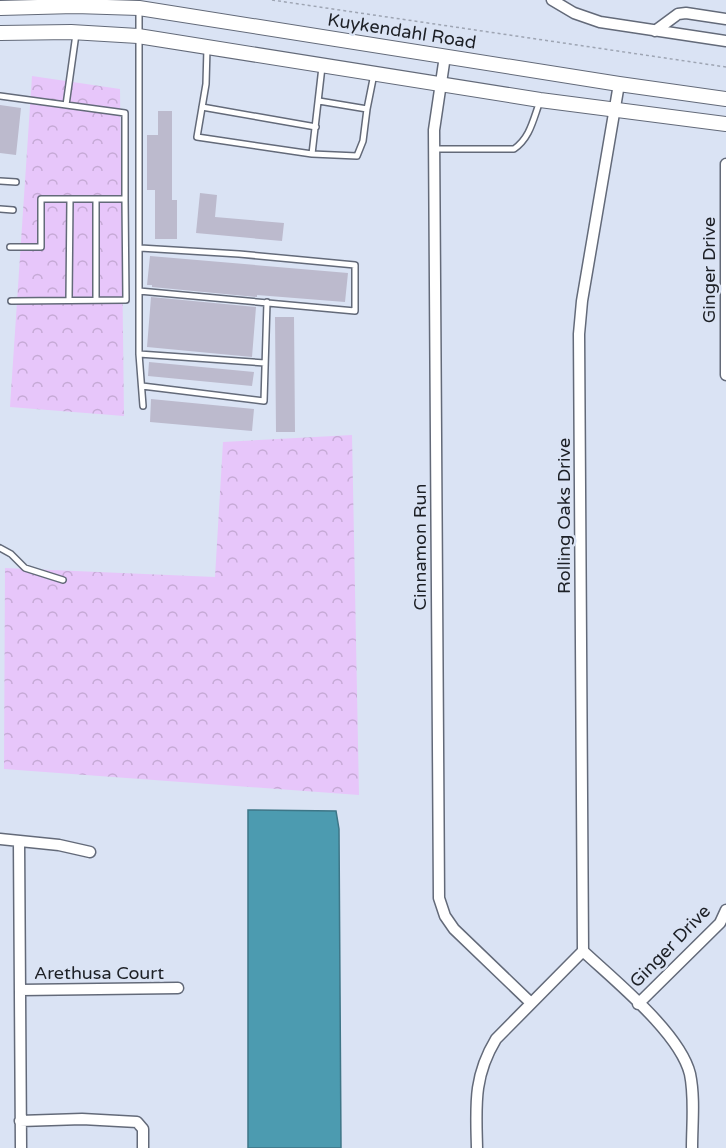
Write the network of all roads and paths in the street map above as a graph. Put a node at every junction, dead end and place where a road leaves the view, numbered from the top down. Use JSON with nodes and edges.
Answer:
{"nodes":[{"id":1,"x":272,"y":0,"type":"edge"},
{"id":2,"x":552,"y":0,"type":"edge"},
{"id":3,"x":0,"y":8,"type":"edge"},
{"id":4,"x":139,"y":8,"type":"junction"},
{"id":5,"x":726,"y":19,"type":"edge"},
{"id":6,"x":655,"y":31,"type":"junction"},
{"id":7,"x":76,"y":32,"type":"junction"},
{"id":8,"x":0,"y":33,"type":"edge"},
{"id":9,"x":138,"y":36,"type":"junction"},
{"id":10,"x":726,"y":41,"type":"edge"},
{"id":11,"x":207,"y":46,"type":"junction"},
{"id":12,"x":445,"y":56,"type":"junction"},
{"id":13,"x":322,"y":64,"type":"junction"},
{"id":14,"x":726,"y":67,"type":"edge"},
{"id":15,"x":374,"y":72,"type":"junction"},
{"id":16,"x":441,"y":83,"type":"junction"},
{"id":17,"x":619,"y":84,"type":"junction"},
{"id":18,"x":0,"y":96,"type":"edge"},
{"id":19,"x":726,"y":99,"type":"edge"},
{"id":20,"x":540,"y":100,"type":"junction"},
{"id":21,"x":319,"y":101,"type":"junction"},
{"id":22,"x":66,"y":105,"type":"junction"},
{"id":23,"x":202,"y":107,"type":"junction"},
{"id":24,"x":367,"y":109,"type":"junction"},
{"id":25,"x":615,"y":110,"type":"junction"},
{"id":26,"x":726,"y":124,"type":"edge"},
{"id":27,"x":316,"y":127,"type":"junction"},
{"id":28,"x":435,"y":149,"type":"junction"},
{"id":29,"x":312,"y":154,"type":"junction"},
{"id":30,"x":726,"y":164,"type":"edge"},
{"id":31,"x":0,"y":181,"type":"edge"},
{"id":32,"x":16,"y":182,"type":"dead end"},
{"id":33,"x":70,"y":199,"type":"junction"},
{"id":34,"x":96,"y":199,"type":"junction"},
{"id":35,"x":124,"y":199,"type":"junction"},
{"id":36,"x":0,"y":208,"type":"edge"},
{"id":37,"x":13,"y":210,"type":"dead end"},
{"id":38,"x":10,"y":247,"type":"dead end"},
{"id":39,"x":140,"y":248,"type":"junction"},
{"id":40,"x":139,"y":291,"type":"junction"},
{"id":41,"x":69,"y":300,"type":"junction"},
{"id":42,"x":96,"y":300,"type":"junction"},
{"id":43,"x":11,"y":301,"type":"dead end"},
{"id":44,"x":267,"y":302,"type":"junction"},
{"id":45,"x":139,"y":354,"type":"junction"},
{"id":46,"x":266,"y":363,"type":"junction"},
{"id":47,"x":726,"y":375,"type":"edge"},
{"id":48,"x":142,"y":386,"type":"junction"},
{"id":49,"x":143,"y":406,"type":"dead end"},
{"id":50,"x":0,"y":548,"type":"edge"},
{"id":51,"x":63,"y":580,"type":"dead end"},
{"id":52,"x":0,"y":839,"type":"edge"},
{"id":53,"x":19,"y":841,"type":"junction"},
{"id":54,"x":90,"y":852,"type":"dead end"},
{"id":55,"x":726,"y":910,"type":"edge"},
{"id":56,"x":583,"y":951,"type":"junction"},
{"id":57,"x":178,"y":988,"type":"dead end"},
{"id":58,"x":20,"y":990,"type":"junction"},
{"id":59,"x":531,"y":1003,"type":"junction"},
{"id":60,"x":638,"y":1004,"type":"junction"},
{"id":61,"x":20,"y":1121,"type":"junction"},
{"id":62,"x":21,"y":1148,"type":"edge"},
{"id":63,"x":143,"y":1148,"type":"edge"},
{"id":64,"x":477,"y":1148,"type":"edge"},
{"id":65,"x":692,"y":1148,"type":"edge"}],
"edges":[{"from":1,"to":14,"type":"path"},
{"from":2,"to":6,"type":"street"},
{"from":3,"to":4,"type":"main road","name":"Kuykendahl Road"},
{"from":4,"to":9,"type":"lane"},
{"from":4,"to":12,"type":"main road","name":"Kuykendahl Road"},
{"from":5,"to":6,"type":"street"},
{"from":6,"to":10,"type":"street"},
{"from":7,"to":8,"type":"main road"},
{"from":7,"to":9,"type":"main road"},
{"from":7,"to":22,"type":"lane"},
{"from":9,"to":11,"type":"main road"},
{"from":9,"to":39,"type":"lane"},
{"from":11,"to":13,"type":"main road"},
{"from":11,"to":23,"type":"lane"},
{"from":12,"to":16,"type":"street","name":"Cinnamon Run"},
{"from":12,"to":17,"type":"main road","name":"Kuykendahl Road"},
{"from":13,"to":15,"type":"main road"},
{"from":13,"to":21,"type":"lane"},
{"from":15,"to":16,"type":"main road"},
{"from":15,"to":24,"type":"lane"},
{"from":16,"to":20,"type":"main road"},
{"from":16,"to":28,"type":"street","name":"Cinnamon Run"},
{"from":17,"to":19,"type":"main road","name":"Kuykendahl Road"},
{"from":17,"to":25,"type":"street","name":"Rolling Oaks Drive"},
{"from":18,"to":22,"type":"lane"},
{"from":20,"to":25,"type":"main road"},
{"from":20,"to":28,"type":"lane"},
{"from":21,"to":24,"type":"lane"},
{"from":21,"to":27,"type":"lane"},
{"from":22,"to":35,"type":"lane"},
{"from":23,"to":27,"type":"lane"},
{"from":23,"to":29,"type":"lane"},
{"from":24,"to":29,"type":"lane"},
{"from":25,"to":26,"type":"main road"},
{"from":25,"to":56,"type":"street","name":"Rolling Oaks Drive"},
{"from":27,"to":29,"type":"lane"},
{"from":28,"to":59,"type":"street","name":"Cinnamon Run"},
{"from":30,"to":47,"type":"street","name":"Ginger Drive"},
{"from":31,"to":32,"type":"lane"},
{"from":33,"to":34,"type":"lane"},
{"from":33,"to":38,"type":"lane"},
{"from":33,"to":41,"type":"lane"},
{"from":34,"to":35,"type":"lane"},
{"from":34,"to":42,"type":"lane"},
{"from":35,"to":42,"type":"lane"},
{"from":36,"to":37,"type":"lane"},
{"from":39,"to":40,"type":"lane"},
{"from":39,"to":44,"type":"lane"},
{"from":40,"to":44,"type":"lane"},
{"from":40,"to":45,"type":"lane"},
{"from":41,"to":42,"type":"lane"},
{"from":41,"to":43,"type":"lane"},
{"from":44,"to":46,"type":"lane"},
{"from":45,"to":46,"type":"lane"},
{"from":45,"to":48,"type":"lane"},
{"from":46,"to":48,"type":"lane"},
{"from":48,"to":49,"type":"lane"},
{"from":50,"to":51,"type":"lane"},
{"from":52,"to":53,"type":"street"},
{"from":53,"to":54,"type":"street"},
{"from":53,"to":58,"type":"street"},
{"from":55,"to":60,"type":"street","name":"Ginger Drive"},
{"from":56,"to":59,"type":"street"},
{"from":56,"to":60,"type":"street"},
{"from":57,"to":58,"type":"street","name":"Arethusa Court"},
{"from":58,"to":61,"type":"street"},
{"from":59,"to":64,"type":"street"},
{"from":60,"to":65,"type":"street"},
{"from":61,"to":62,"type":"street"},
{"from":61,"to":63,"type":"street"}]}
